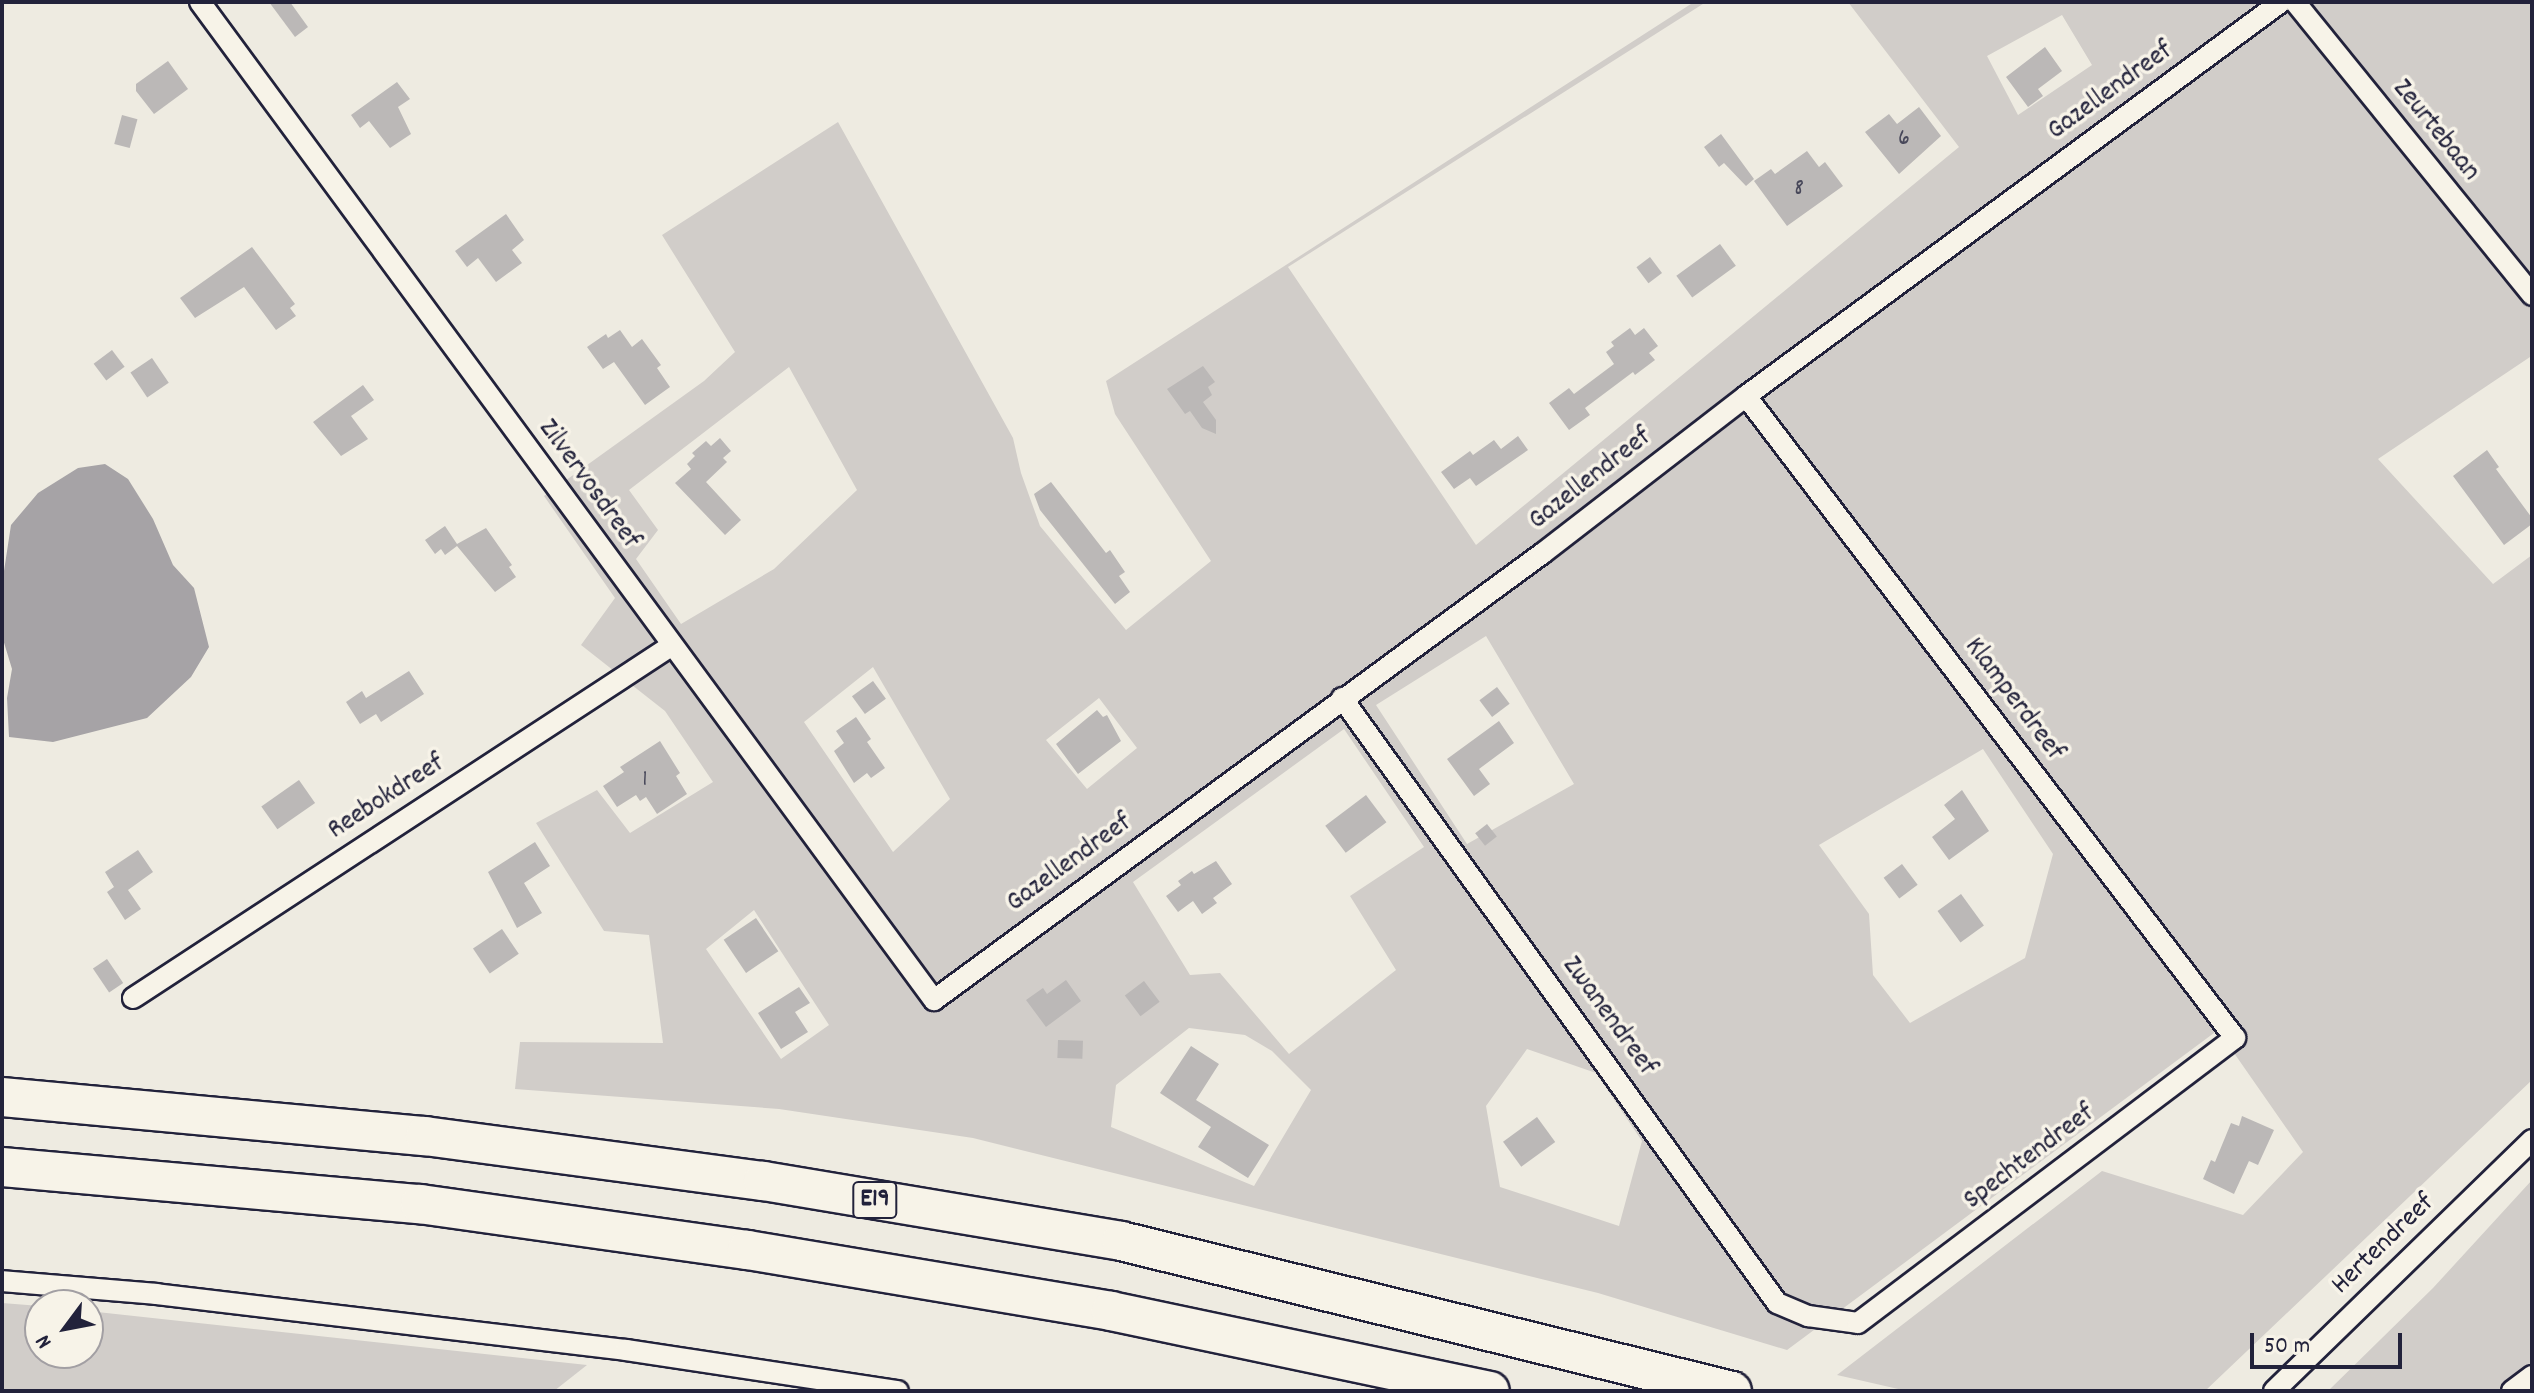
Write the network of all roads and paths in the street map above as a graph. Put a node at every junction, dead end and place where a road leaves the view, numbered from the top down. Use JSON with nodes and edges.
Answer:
{"nodes":[{"id":1,"x":200,"y":2,"type":"edge"},
{"id":2,"x":2281,"y":2,"type":"edge"},
{"id":3,"x":2295,"y":2,"type":"edge"},
{"id":4,"x":2532,"y":295,"type":"edge"},
{"id":5,"x":1746,"y":396,"type":"junction"},
{"id":6,"x":671,"y":646,"type":"junction"},
{"id":7,"x":1342,"y":698,"type":"junction"},
{"id":8,"x":133,"y":998,"type":"dead end"},
{"id":9,"x":934,"y":1000,"type":"joint"},
{"id":10,"x":2235,"y":1038,"type":"joint"},
{"id":11,"x":2,"y":1097,"type":"edge"},
{"id":12,"x":2532,"y":1140,"type":"edge"},
{"id":13,"x":2,"y":1167,"type":"edge"},
{"id":14,"x":2,"y":1281,"type":"edge"},
{"id":15,"x":1858,"y":1323,"type":"joint"},
{"id":16,"x":2532,"y":1376,"type":"edge"},
{"id":17,"x":898,"y":1391,"type":"edge"},
{"id":18,"x":1490,"y":1391,"type":"edge"},
{"id":19,"x":1732,"y":1391,"type":"edge"},
{"id":20,"x":2274,"y":1391,"type":"edge"},
{"id":21,"x":2512,"y":1391,"type":"edge"}],
"edges":[{"from":1,"to":6,"type":"street","name":"Zilvervosdreef"},
{"from":2,"to":5,"type":"street","name":"Gazellendreef"},
{"from":3,"to":4,"type":"street","name":"Zeurtebaan"},
{"from":5,"to":7,"type":"street","name":"Gazellendreef"},
{"from":5,"to":10,"type":"street","name":"Klamperdreef"},
{"from":6,"to":8,"type":"street","name":"Reebokdreef"},
{"from":6,"to":9,"type":"street","name":"Zilvervosdreef"},
{"from":7,"to":9,"type":"street","name":"Gazellendreef"},
{"from":7,"to":15,"type":"street","name":"Zwanendreef"},
{"from":10,"to":15,"type":"street","name":"Spechtendreef"},
{"from":11,"to":19,"type":"highway","number":"E19"},
{"from":12,"to":20,"type":"street","name":"Hertendreef"},
{"from":13,"to":18,"type":"highway"},
{"from":14,"to":17,"type":"street"},
{"from":16,"to":21,"type":"street"}]}
